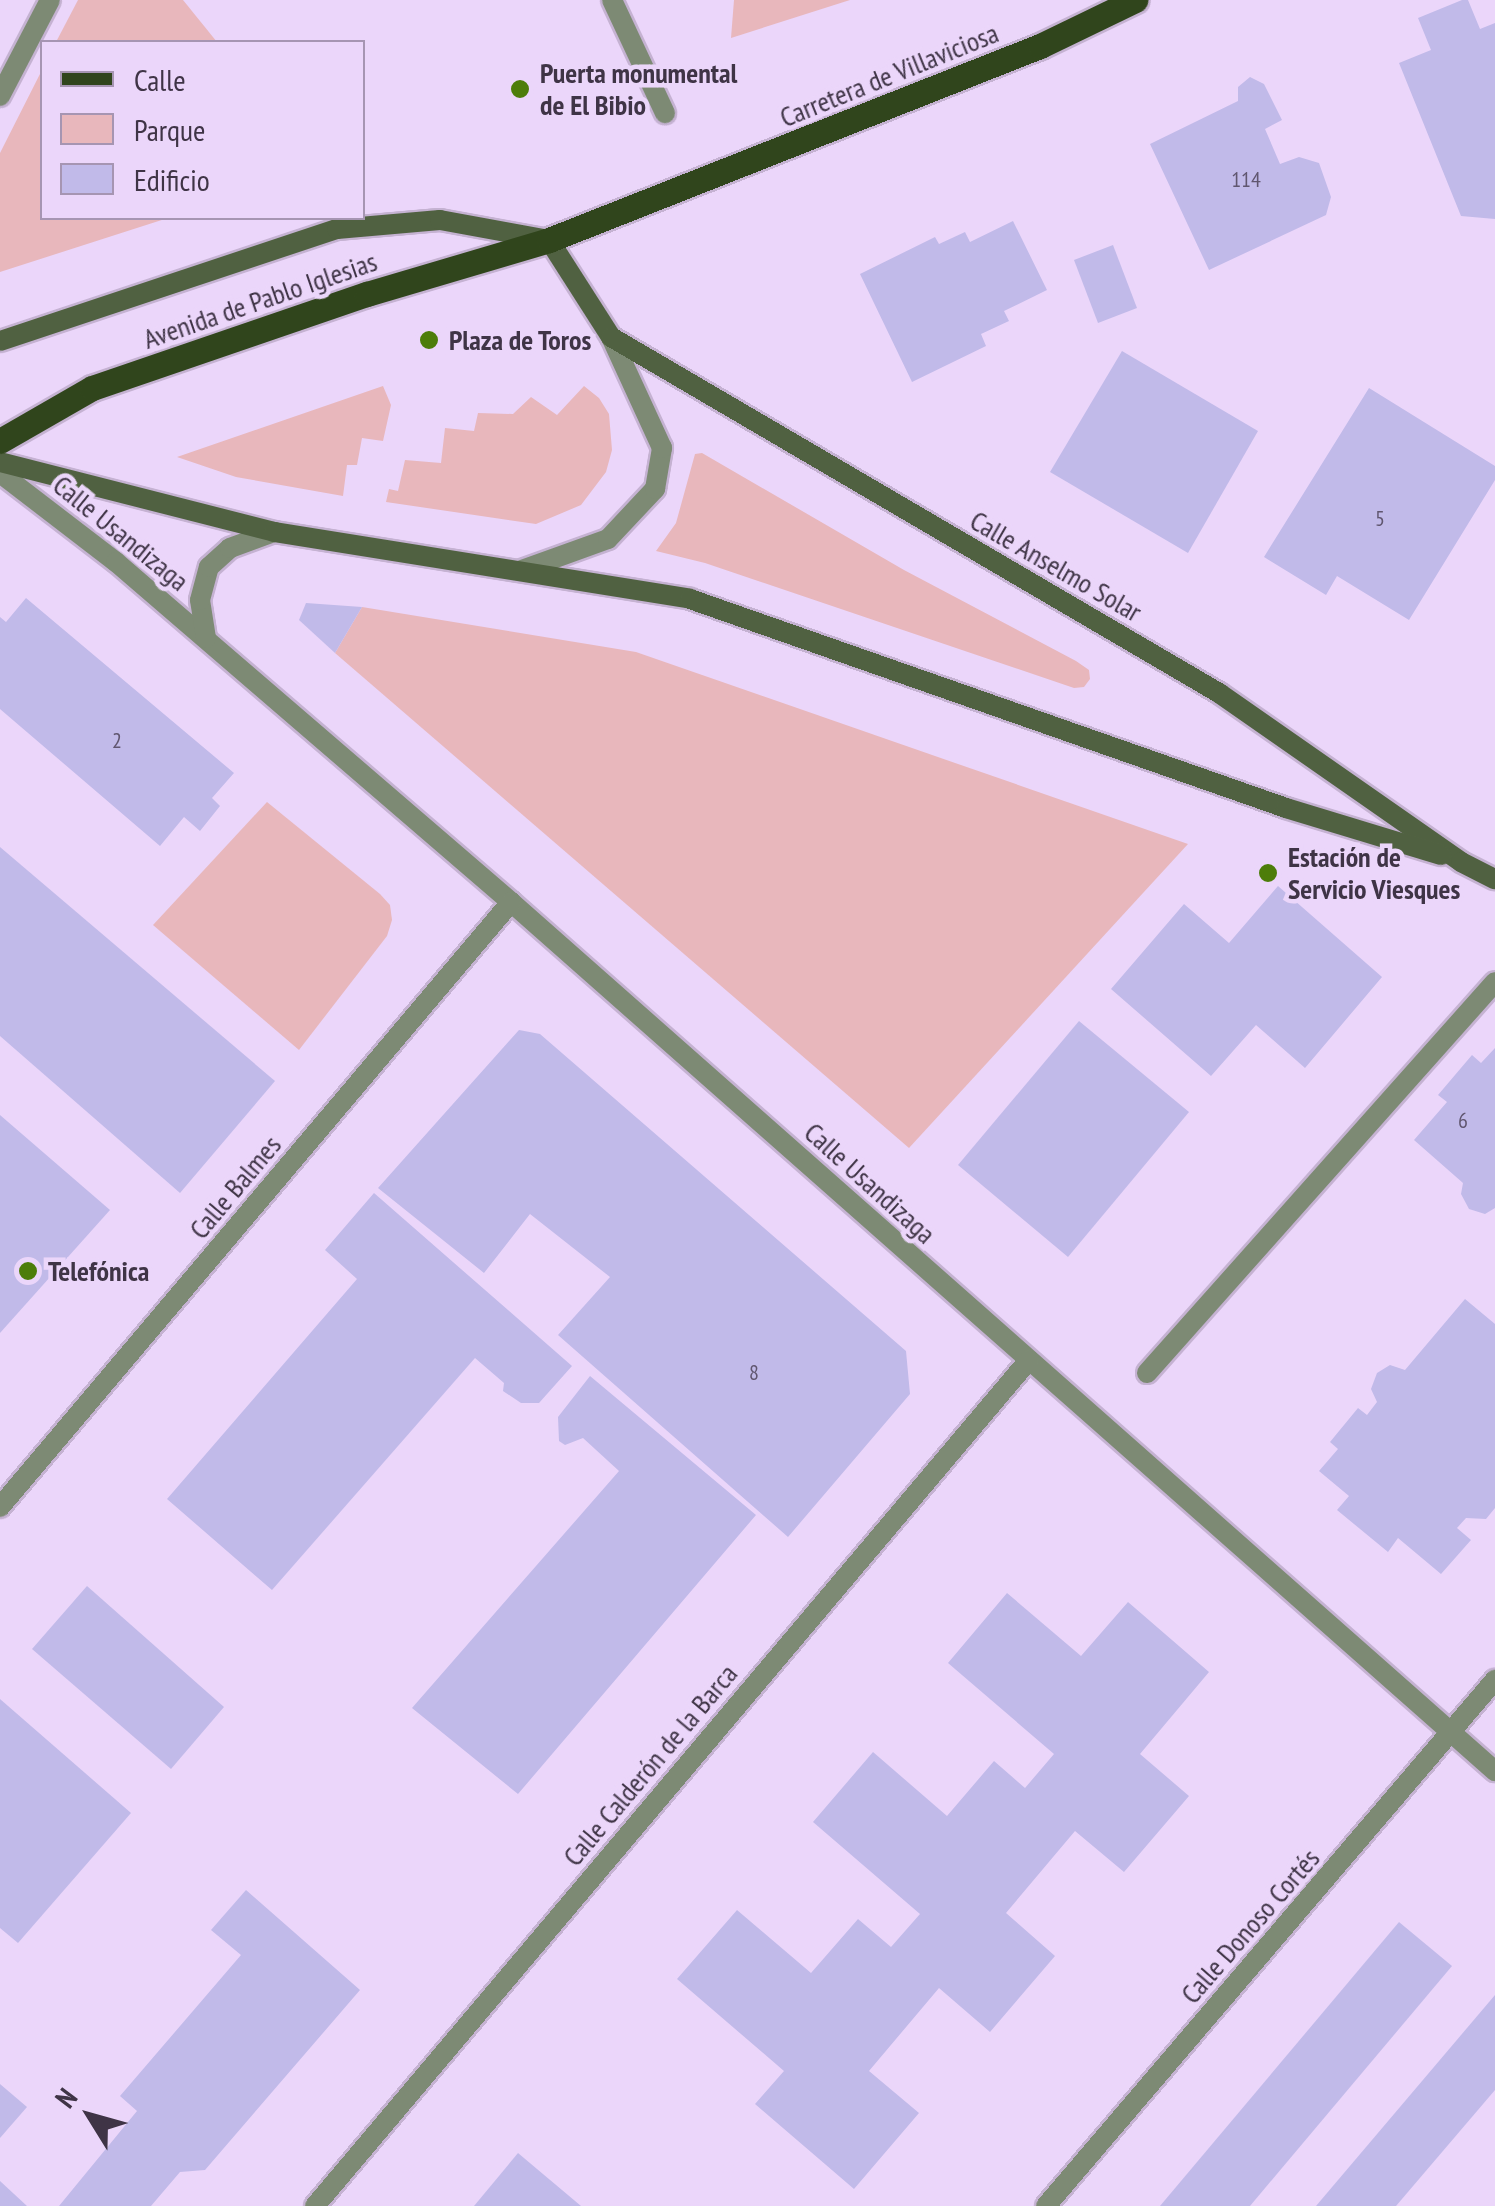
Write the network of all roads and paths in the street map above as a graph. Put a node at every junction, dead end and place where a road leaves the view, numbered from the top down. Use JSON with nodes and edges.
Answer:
{"nodes":[{"id":1,"x":50,"y":0,"type":"edge"},
{"id":2,"x":612,"y":0,"type":"edge"},
{"id":3,"x":1135,"y":0,"type":"edge"},
{"id":4,"x":0,"y":96,"type":"edge"},
{"id":5,"x":665,"y":113,"type":"dead end"},
{"id":6,"x":550,"y":240,"type":"junction"},
{"id":7,"x":611,"y":336,"type":"junction"},
{"id":8,"x":0,"y":341,"type":"edge"},
{"id":9,"x":0,"y":441,"type":"edge"},
{"id":10,"x":0,"y":462,"type":"edge"},
{"id":11,"x":0,"y":473,"type":"edge"},
{"id":12,"x":274,"y":532,"type":"junction"},
{"id":13,"x":522,"y":570,"type":"junction"},
{"id":14,"x":206,"y":638,"type":"junction"},
{"id":15,"x":1462,"y":862,"type":"junction"},
{"id":16,"x":1495,"y":879,"type":"edge"},
{"id":17,"x":511,"y":902,"type":"junction"},
{"id":18,"x":1495,"y":982,"type":"edge"},
{"id":19,"x":1028,"y":1360,"type":"junction"},
{"id":20,"x":1147,"y":1373,"type":"dead end"},
{"id":21,"x":0,"y":1507,"type":"edge"},
{"id":22,"x":1495,"y":1680,"type":"edge"},
{"id":23,"x":1450,"y":1733,"type":"junction"},
{"id":24,"x":1495,"y":1772,"type":"edge"},
{"id":25,"x":314,"y":2206,"type":"edge"},
{"id":26,"x":1046,"y":2206,"type":"edge"}],
"edges":[{"from":1,"to":4,"type":"street"},
{"from":2,"to":5,"type":"street"},
{"from":3,"to":6,"type":"main road","name":"Carretera de Villaviciosa"},
{"from":6,"to":7,"type":"main road"},
{"from":6,"to":8,"type":"main road"},
{"from":6,"to":9,"type":"main road","name":"Avenida de Pablo Iglesias"},
{"from":7,"to":13,"type":"street"},
{"from":7,"to":15,"type":"main road","name":"Calle Anselmo Solar"},
{"from":10,"to":12,"type":"main road","name":"Calle Anselmo Solar"},
{"from":11,"to":14,"type":"street","name":"Calle Usandizaga"},
{"from":12,"to":13,"type":"main road","name":"Calle Anselmo Solar"},
{"from":12,"to":14,"type":"street","name":"Calle Usandizaga"},
{"from":13,"to":15,"type":"main road","name":"Calle Anselmo Solar"},
{"from":14,"to":17,"type":"street","name":"Calle Usandizaga"},
{"from":15,"to":16,"type":"main road","name":"Calle Anselmo Solar"},
{"from":17,"to":19,"type":"street","name":"Calle Usandizaga"},
{"from":17,"to":21,"type":"street","name":"Calle Balmes"},
{"from":18,"to":20,"type":"street"},
{"from":19,"to":23,"type":"street","name":"Calle Usandizaga"},
{"from":19,"to":25,"type":"street","name":"Calle Calderón de la Barca"},
{"from":22,"to":23,"type":"street","name":"Calle Donoso Cortés"},
{"from":23,"to":24,"type":"street","name":"Calle Usandizaga"},
{"from":23,"to":26,"type":"street","name":"Calle Donoso Cortés"}]}
